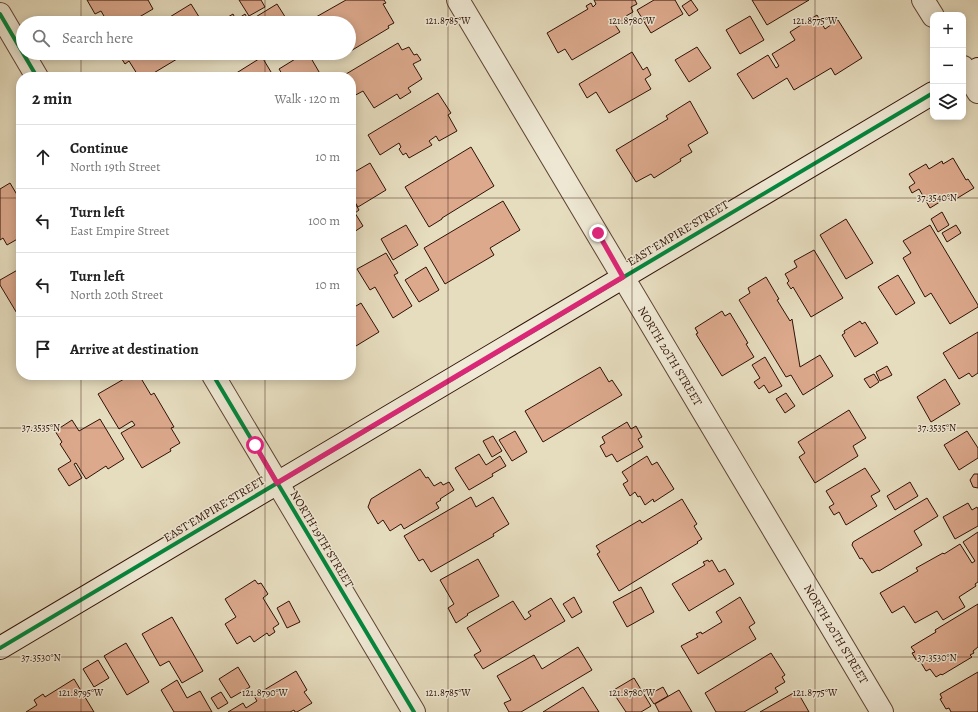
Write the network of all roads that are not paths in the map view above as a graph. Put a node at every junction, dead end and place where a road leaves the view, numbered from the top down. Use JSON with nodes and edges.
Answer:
{"nodes":[{"id":1,"x":458,"y":0,"type":"edge"},
{"id":2,"x":924,"y":0,"type":"edge"},
{"id":3,"x":931,"y":12,"type":"edge"},
{"id":4,"x":0,"y":14,"type":"edge"},
{"id":5,"x":16,"y":41,"type":"edge"},
{"id":6,"x":27,"y":60,"type":"edge"},
{"id":7,"x":34,"y":72,"type":"edge"},
{"id":8,"x":930,"y":95,"type":"edge"},
{"id":9,"x":623,"y":277,"type":"junction"},
{"id":10,"x":216,"y":380,"type":"edge"},
{"id":11,"x":277,"y":483,"type":"junction"},
{"id":12,"x":0,"y":648,"type":"edge"},
{"id":13,"x":414,"y":712,"type":"edge"},
{"id":14,"x":882,"y":712,"type":"edge"}],
"edges":[{"from":1,"to":9,"type":"street","name":"NORTH 20TH STREET"},
{"from":2,"to":3,"type":"street"},
{"from":4,"to":5,"type":"street"},
{"from":6,"to":7,"type":"street"},
{"from":8,"to":9,"type":"street","name":"EAST EMPIRE STREET"},
{"from":9,"to":11,"type":"street","name":"EAST EMPIRE STREET"},
{"from":9,"to":14,"type":"street","name":"NORTH 20TH STREET"},
{"from":10,"to":11,"type":"street","name":"NORTH 19TH STREET"},
{"from":11,"to":12,"type":"street","name":"EAST EMPIRE STREET"},
{"from":11,"to":13,"type":"street","name":"NORTH 19TH STREET"}]}
